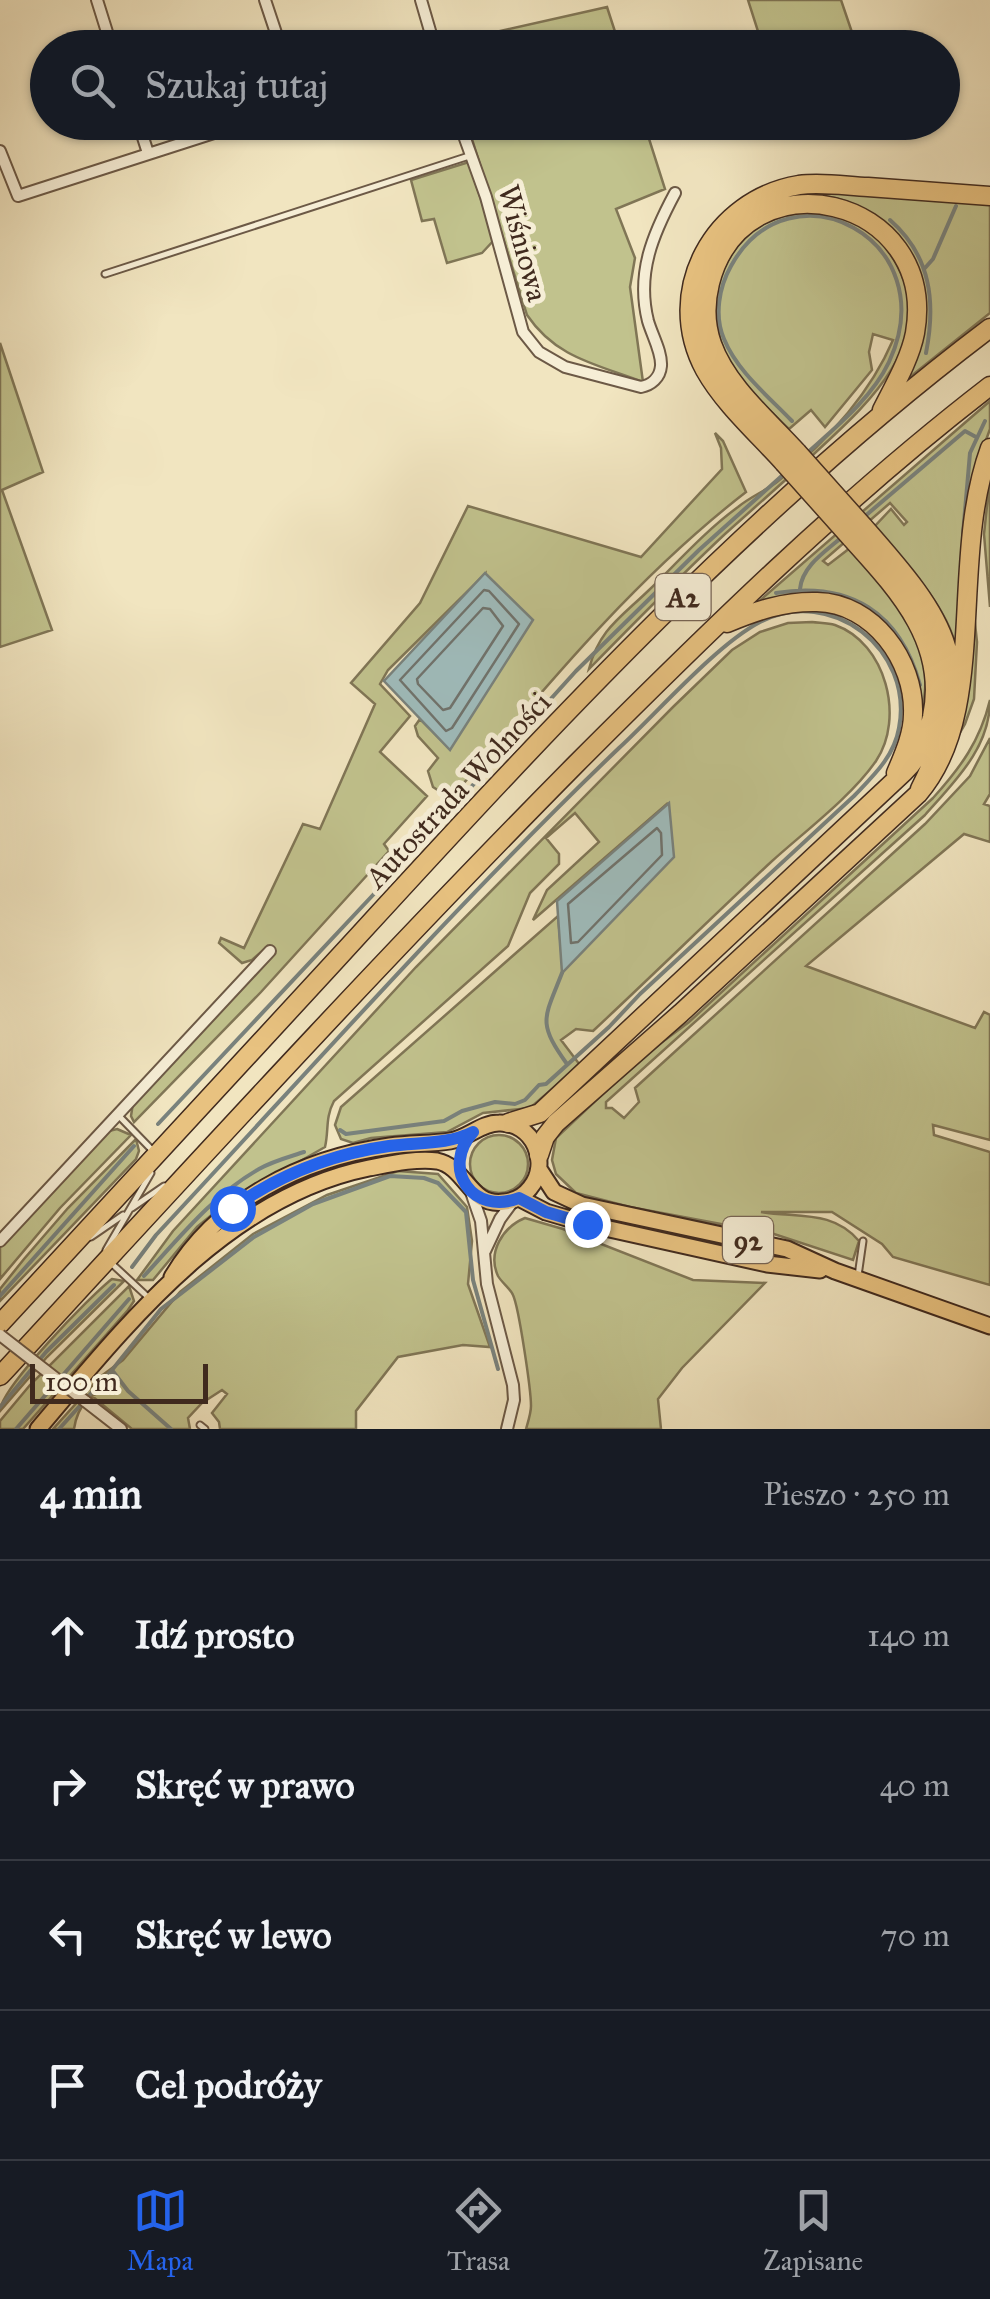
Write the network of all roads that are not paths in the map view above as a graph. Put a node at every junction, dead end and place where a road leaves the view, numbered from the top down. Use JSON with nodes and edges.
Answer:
{"nodes":[{"id":1,"x":97,"y":0,"type":"edge"},
{"id":2,"x":265,"y":0,"type":"edge"},
{"id":3,"x":421,"y":0,"type":"edge"},
{"id":4,"x":106,"y":30,"type":"edge"},
{"id":5,"x":275,"y":30,"type":"edge"},
{"id":6,"x":430,"y":30,"type":"edge"},
{"id":7,"x":144,"y":140,"type":"edge"},
{"id":8,"x":190,"y":140,"type":"edge"},
{"id":9,"x":465,"y":140,"type":"edge"},
{"id":10,"x":0,"y":150,"type":"edge"},
{"id":11,"x":148,"y":153,"type":"junction"},
{"id":12,"x":470,"y":156,"type":"junction"},
{"id":13,"x":675,"y":193,"type":"dead end"},
{"id":14,"x":990,"y":196,"type":"edge"},
{"id":15,"x":104,"y":274,"type":"dead end"},
{"id":16,"x":990,"y":328,"type":"edge"},
{"id":17,"x":990,"y":386,"type":"edge"},
{"id":18,"x":880,"y":415,"type":"junction"},
{"id":19,"x":990,"y":448,"type":"edge"},
{"id":20,"x":790,"y":458,"type":"junction"},
{"id":21,"x":857,"y":532,"type":"junction"},
{"id":22,"x":717,"y":627,"type":"junction"},
{"id":23,"x":984,"y":640,"type":"dead end"},
{"id":24,"x":968,"y":735,"type":"dead end"},
{"id":25,"x":894,"y":780,"type":"junction"},
{"id":26,"x":918,"y":794,"type":"junction"},
{"id":27,"x":270,"y":950,"type":"dead end"},
{"id":28,"x":117,"y":1114,"type":"junction"},
{"id":29,"x":508,"y":1124,"type":"junction"},
{"id":30,"x":473,"y":1132,"type":"junction"},
{"id":31,"x":170,"y":1140,"type":"junction"},
{"id":32,"x":157,"y":1154,"type":"junction"},
{"id":33,"x":539,"y":1162,"type":"junction"},
{"id":34,"x":196,"y":1164,"type":"junction"},
{"id":35,"x":466,"y":1184,"type":"junction"},
{"id":36,"x":516,"y":1199,"type":"junction"},
{"id":37,"x":128,"y":1211,"type":"junction"},
{"id":38,"x":0,"y":1241,"type":"edge"},
{"id":39,"x":863,"y":1241,"type":"dead end"},
{"id":40,"x":485,"y":1252,"type":"junction"},
{"id":41,"x":60,"y":1258,"type":"junction"},
{"id":42,"x":108,"y":1260,"type":"junction"},
{"id":43,"x":835,"y":1271,"type":"junction"},
{"id":44,"x":172,"y":1277,"type":"junction"},
{"id":45,"x":857,"y":1278,"type":"junction"},
{"id":46,"x":87,"y":1282,"type":"junction"},
{"id":47,"x":151,"y":1300,"type":"junction"},
{"id":48,"x":0,"y":1324,"type":"edge"},
{"id":49,"x":990,"y":1326,"type":"edge"},
{"id":50,"x":0,"y":1335,"type":"edge"},
{"id":51,"x":0,"y":1376,"type":"edge"},
{"id":52,"x":38,"y":1429,"type":"edge"},
{"id":53,"x":122,"y":1429,"type":"edge"},
{"id":54,"x":507,"y":1429,"type":"edge"}],
"edges":[{"from":1,"to":4,"type":"street"},
{"from":2,"to":5,"type":"street"},
{"from":3,"to":6,"type":"street"},
{"from":7,"to":11,"type":"street"},
{"from":8,"to":11,"type":"street"},
{"from":9,"to":12,"type":"street","name":"Wiśniowa"},
{"from":10,"to":11,"type":"street"},
{"from":12,"to":13,"type":"street","name":"Wiśniowa"},
{"from":12,"to":15,"type":"lane"},
{"from":14,"to":20,"type":"highway"},
{"from":16,"to":18,"type":"highway","name":"Autostrada Wolności","number":"A2"},
{"from":17,"to":22,"type":"highway","name":"Autostrada Wolności","number":"A2"},
{"from":18,"to":20,"type":"highway"},
{"from":18,"to":31,"type":"highway","name":"Autostrada Wolności","number":"A2"},
{"from":19,"to":23,"type":"highway"},
{"from":20,"to":21,"type":"highway","bridge":true},
{"from":21,"to":25,"type":"highway"},
{"from":21,"to":26,"type":"highway"},
{"from":22,"to":25,"type":"highway"},
{"from":22,"to":34,"type":"highway","name":"Autostrada Wolności","number":"A2"},
{"from":24,"to":26,"type":"highway"},
{"from":25,"to":29,"type":"highway"},
{"from":26,"to":33,"type":"highway"},
{"from":27,"to":28,"type":"street"},
{"from":28,"to":32,"type":"lane"},
{"from":28,"to":38,"type":"street"},
{"from":29,"to":30,"type":"main road","number":"92"},
{"from":29,"to":33,"type":"main road","number":"92"},
{"from":30,"to":35,"type":"main road"},
{"from":30,"to":44,"type":"main road","number":"92"},
{"from":31,"to":32,"type":"highway","name":"Autostrada Wolności","number":"A2"},
{"from":31,"to":37,"type":"lane"},
{"from":32,"to":41,"type":"highway","name":"Autostrada Wolności","number":"A2"},
{"from":33,"to":36,"type":"main road"},
{"from":33,"to":43,"type":"main road","number":"92"},
{"from":34,"to":37,"type":"lane"},
{"from":34,"to":42,"type":"highway","name":"Autostrada Wolności","number":"A2"},
{"from":35,"to":36,"type":"main road","number":"92"},
{"from":35,"to":40,"type":"street"},
{"from":35,"to":44,"type":"main road","number":"92"},
{"from":36,"to":40,"type":"street"},
{"from":36,"to":43,"type":"main road","number":"92"},
{"from":37,"to":41,"type":"lane"},
{"from":37,"to":46,"type":"lane"},
{"from":39,"to":45,"type":"lane"},
{"from":40,"to":54,"type":"street"},
{"from":41,"to":48,"type":"highway","name":"Autostrada Wolności","number":"A2"},
{"from":42,"to":46,"type":"highway","name":"Autostrada Wolności","number":"A2"},
{"from":42,"to":47,"type":"lane"},
{"from":43,"to":45,"type":"main road","number":"92"},
{"from":44,"to":47,"type":"main road","number":"92"},
{"from":45,"to":49,"type":"main road","number":"92"},
{"from":46,"to":51,"type":"highway","name":"Autostrada Wolności","number":"A2"},
{"from":47,"to":52,"type":"main road","number":"92"},
{"from":50,"to":53,"type":"street","bridge":true}]}
